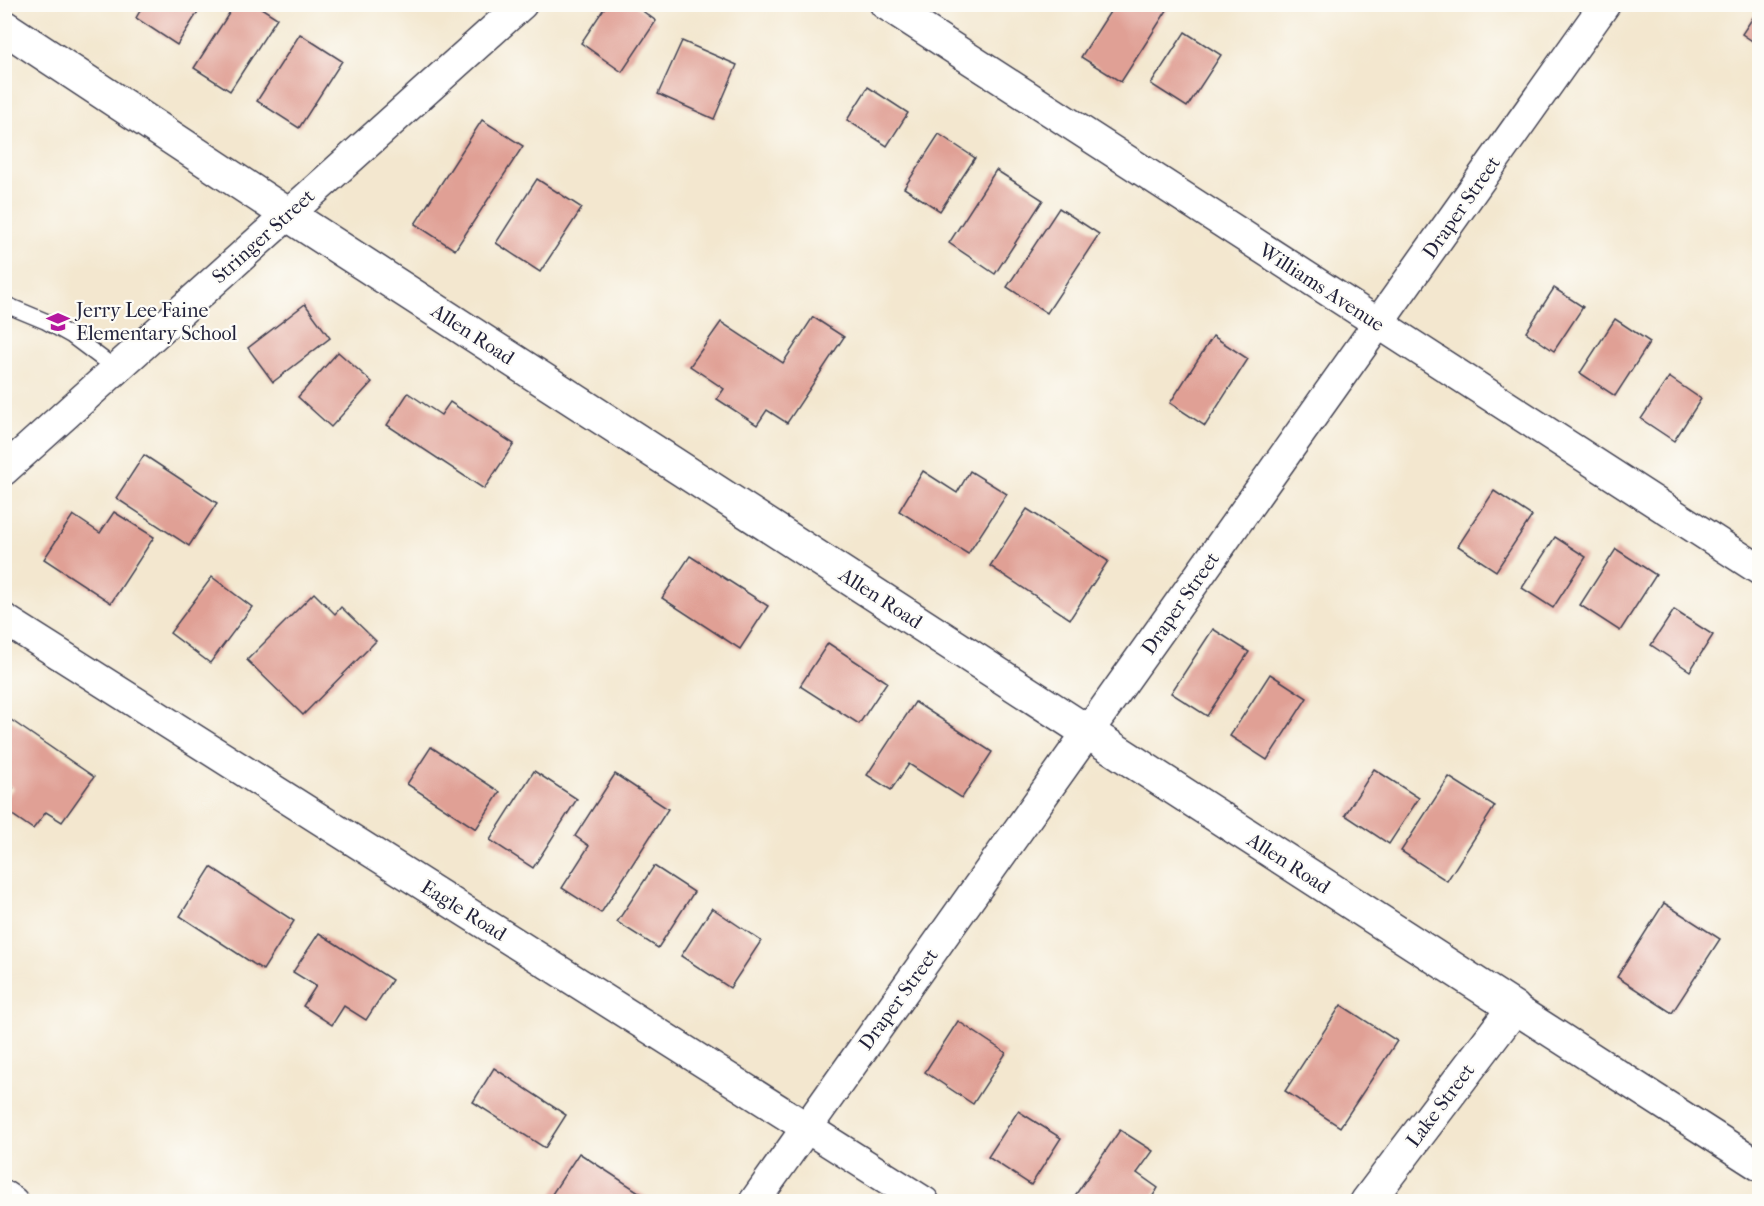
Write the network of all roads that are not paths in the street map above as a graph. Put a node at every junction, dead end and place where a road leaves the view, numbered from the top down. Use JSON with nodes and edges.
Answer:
{"nodes":[{"id":1,"x":522,"y":4,"type":"edge"},
{"id":2,"x":885,"y":4,"type":"edge"},
{"id":3,"x":1605,"y":4,"type":"edge"},
{"id":4,"x":4,"y":27,"type":"edge"},
{"id":5,"x":288,"y":214,"type":"junction"},
{"id":6,"x":4,"y":304,"type":"edge"},
{"id":7,"x":1378,"y":324,"type":"junction"},
{"id":8,"x":116,"y":369,"type":"junction"},
{"id":9,"x":4,"y":470,"type":"edge"},
{"id":10,"x":1760,"y":570,"type":"edge"},
{"id":11,"x":4,"y":619,"type":"edge"},
{"id":12,"x":1088,"y":733,"type":"junction"},
{"id":13,"x":1514,"y":1008,"type":"junction"},
{"id":14,"x":807,"y":1126,"type":"junction"},
{"id":15,"x":1760,"y":1166,"type":"edge"},
{"id":16,"x":4,"y":1196,"type":"edge"},
{"id":17,"x":13,"y":1202,"type":"edge"},
{"id":18,"x":754,"y":1202,"type":"edge"},
{"id":19,"x":924,"y":1202,"type":"edge"},
{"id":20,"x":1366,"y":1202,"type":"edge"}],
"edges":[{"from":1,"to":5,"type":"street","name":"Stringer Street"},
{"from":2,"to":7,"type":"street","name":"Williams Avenue"},
{"from":3,"to":7,"type":"street","name":"Draper Street"},
{"from":4,"to":5,"type":"street","name":"Allen Road"},
{"from":5,"to":8,"type":"street","name":"Stringer Street"},
{"from":5,"to":12,"type":"street","name":"Allen Road"},
{"from":6,"to":8,"type":"lane"},
{"from":7,"to":10,"type":"street","name":"Williams Avenue"},
{"from":7,"to":12,"type":"street","name":"Draper Street"},
{"from":8,"to":9,"type":"street","name":"Stringer Street"},
{"from":11,"to":14,"type":"street","name":"Eagle Road"},
{"from":12,"to":13,"type":"street","name":"Allen Road"},
{"from":12,"to":14,"type":"street","name":"Draper Street"},
{"from":13,"to":15,"type":"street","name":"Allen Road"},
{"from":13,"to":20,"type":"street","name":"Lake Street"},
{"from":14,"to":18,"type":"street","name":"Draper Street"},
{"from":14,"to":19,"type":"street","name":"Eagle Road"},
{"from":16,"to":17,"type":"street"}]}
